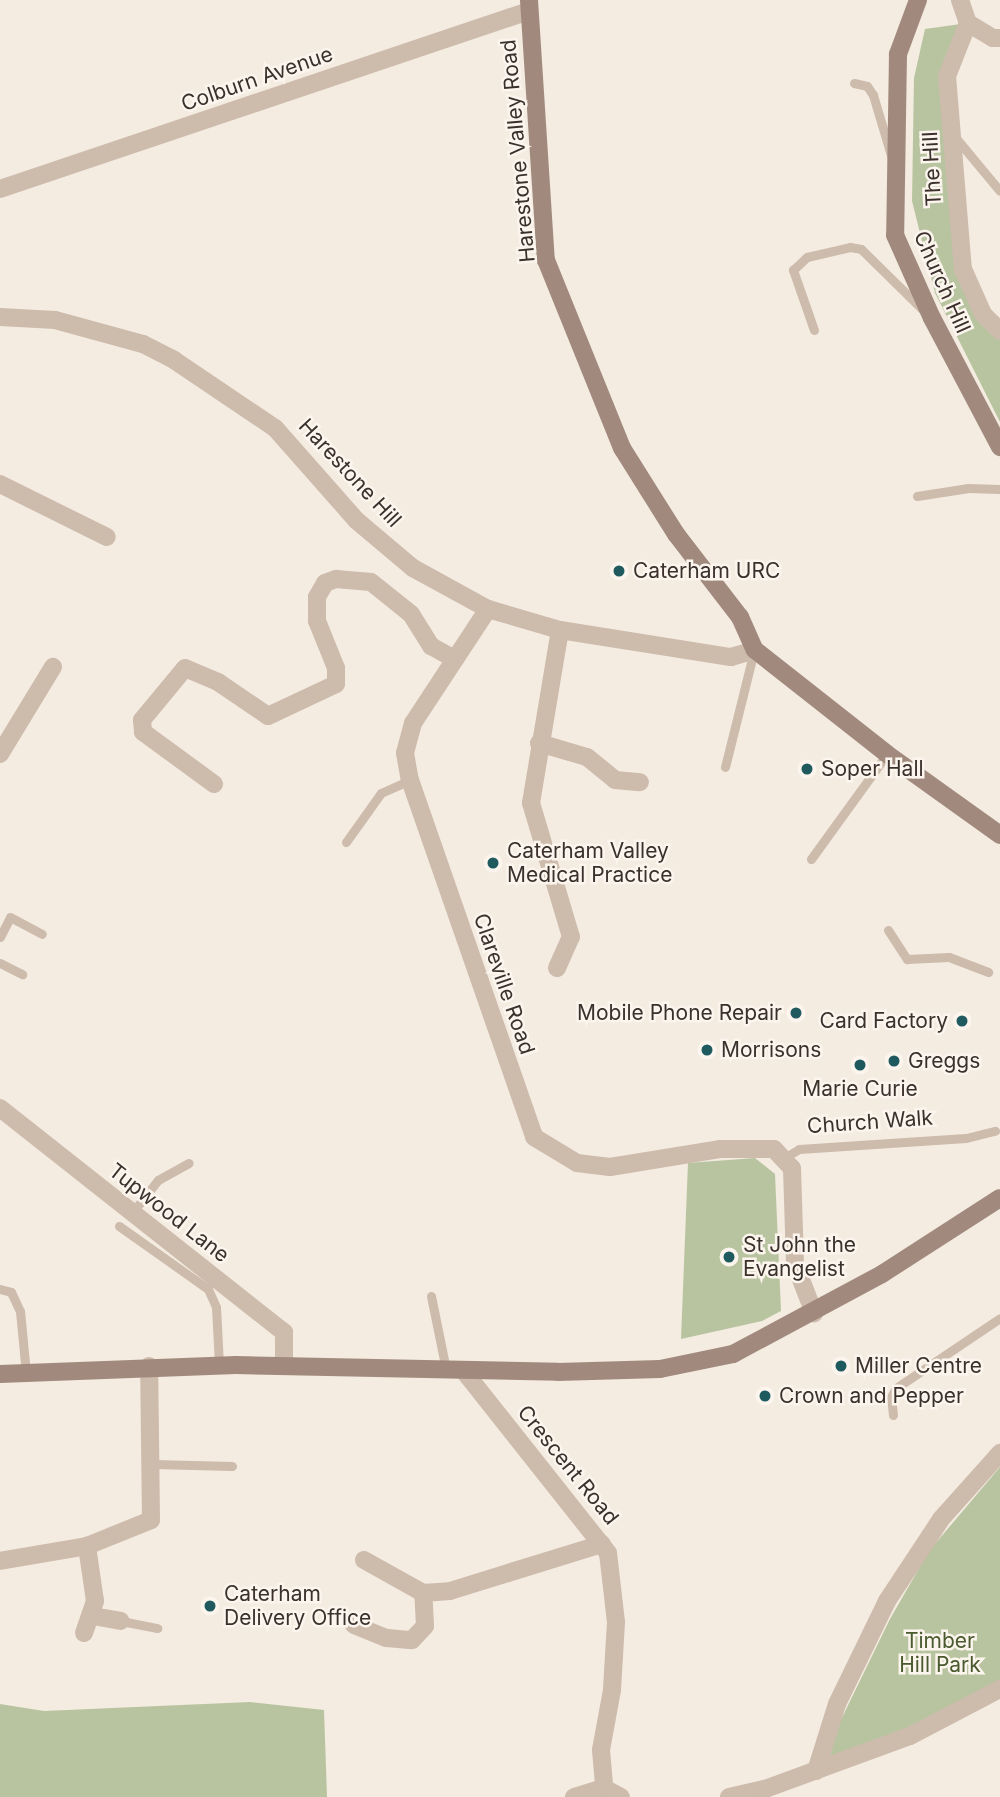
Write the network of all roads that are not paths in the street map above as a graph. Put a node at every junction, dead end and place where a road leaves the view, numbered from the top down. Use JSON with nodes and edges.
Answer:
{"nodes":[{"id":1,"x":918,"y":0,"type":"edge"},
{"id":2,"x":960,"y":0,"type":"edge"},
{"id":3,"x":529,"y":6,"type":"edge"},
{"id":4,"x":968,"y":23,"type":"junction"},
{"id":5,"x":1000,"y":38,"type":"edge"},
{"id":6,"x":854,"y":83,"type":"dead end"},
{"id":7,"x":955,"y":137,"type":"junction"},
{"id":8,"x":893,"y":163,"type":"junction"},
{"id":9,"x":0,"y":189,"type":"edge"},
{"id":10,"x":1000,"y":191,"type":"edge"},
{"id":11,"x":0,"y":317,"type":"edge"},
{"id":12,"x":932,"y":318,"type":"junction"},
{"id":13,"x":814,"y":330,"type":"dead end"},
{"id":14,"x":1000,"y":331,"type":"edge"},
{"id":15,"x":1000,"y":447,"type":"edge"},
{"id":16,"x":0,"y":484,"type":"edge"},
{"id":17,"x":1000,"y":489,"type":"edge"},
{"id":18,"x":917,"y":496,"type":"dead end"},
{"id":19,"x":107,"y":537,"type":"dead end"},
{"id":20,"x":488,"y":610,"type":"junction"},
{"id":21,"x":560,"y":630,"type":"junction"},
{"id":22,"x":755,"y":650,"type":"junction"},
{"id":23,"x":454,"y":659,"type":"junction"},
{"id":24,"x":53,"y":667,"type":"dead end"},
{"id":25,"x":539,"y":743,"type":"junction"},
{"id":26,"x":0,"y":754,"type":"edge"},
{"id":27,"x":887,"y":754,"type":"junction"},
{"id":28,"x":725,"y":767,"type":"dead end"},
{"id":29,"x":410,"y":779,"type":"junction"},
{"id":30,"x":640,"y":782,"type":"dead end"},
{"id":31,"x":214,"y":784,"type":"dead end"},
{"id":32,"x":1000,"y":835,"type":"edge"},
{"id":33,"x":346,"y":842,"type":"dead end"},
{"id":34,"x":811,"y":859,"type":"dead end"},
{"id":35,"x":888,"y":930,"type":"dead end"},
{"id":36,"x":42,"y":934,"type":"dead end"},
{"id":37,"x":0,"y":937,"type":"edge"},
{"id":38,"x":0,"y":963,"type":"edge"},
{"id":39,"x":558,"y":968,"type":"dead end"},
{"id":40,"x":988,"y":972,"type":"dead end"},
{"id":41,"x":22,"y":974,"type":"dead end"},
{"id":42,"x":0,"y":1108,"type":"edge"},
{"id":43,"x":995,"y":1131,"type":"dead end"},
{"id":44,"x":784,"y":1158,"type":"junction"},
{"id":45,"x":189,"y":1163,"type":"dead end"},
{"id":46,"x":1000,"y":1198,"type":"edge"},
{"id":47,"x":126,"y":1219,"type":"junction"},
{"id":48,"x":0,"y":1289,"type":"edge"},
{"id":49,"x":431,"y":1296,"type":"dead end"},
{"id":50,"x":814,"y":1313,"type":"junction"},
{"id":51,"x":1000,"y":1318,"type":"edge"},
{"id":52,"x":284,"y":1365,"type":"junction"},
{"id":53,"x":149,"y":1366,"type":"junction"},
{"id":54,"x":219,"y":1366,"type":"junction"},
{"id":55,"x":454,"y":1370,"type":"junction"},
{"id":56,"x":26,"y":1373,"type":"junction"},
{"id":57,"x":0,"y":1374,"type":"edge"},
{"id":58,"x":892,"y":1415,"type":"dead end"},
{"id":59,"x":1000,"y":1453,"type":"edge"},
{"id":60,"x":153,"y":1464,"type":"junction"},
{"id":61,"x":232,"y":1466,"type":"dead end"},
{"id":62,"x":602,"y":1544,"type":"junction"},
{"id":63,"x":87,"y":1546,"type":"junction"},
{"id":64,"x":364,"y":1560,"type":"dead end"},
{"id":65,"x":0,"y":1561,"type":"edge"},
{"id":66,"x":423,"y":1593,"type":"junction"},
{"id":67,"x":93,"y":1616,"type":"junction"},
{"id":68,"x":121,"y":1621,"type":"joint"},
{"id":69,"x":354,"y":1625,"type":"dead end"},
{"id":70,"x":157,"y":1628,"type":"dead end"},
{"id":71,"x":84,"y":1633,"type":"dead end"},
{"id":72,"x":1000,"y":1689,"type":"edge"},
{"id":73,"x":816,"y":1771,"type":"junction"},
{"id":74,"x":604,"y":1788,"type":"junction"},
{"id":75,"x":574,"y":1797,"type":"edge"},
{"id":76,"x":621,"y":1797,"type":"edge"},
{"id":77,"x":729,"y":1797,"type":"edge"}],
"edges":[{"from":1,"to":8,"type":"main road","name":"Church Hill"},
{"from":2,"to":4,"type":"street"},
{"from":3,"to":9,"type":"street","name":"Colburn Avenue"},
{"from":3,"to":22,"type":"main road","name":"Harestone Valley Road"},
{"from":4,"to":5,"type":"street"},
{"from":4,"to":7,"type":"street","name":"The Hill"},
{"from":6,"to":8,"type":"lane"},
{"from":7,"to":10,"type":"lane"},
{"from":7,"to":14,"type":"street","name":"The Hill"},
{"from":8,"to":12,"type":"main road","name":"Church Hill"},
{"from":11,"to":20,"type":"street","name":"Harestone Hill"},
{"from":12,"to":13,"type":"lane"},
{"from":12,"to":15,"type":"main road","name":"Church Hill"},
{"from":16,"to":19,"type":"street"},
{"from":17,"to":18,"type":"lane"},
{"from":20,"to":21,"type":"street","name":"Harestone Hill"},
{"from":20,"to":23,"type":"street","name":"Clareville Road"},
{"from":21,"to":22,"type":"street","name":"Harestone Hill"},
{"from":21,"to":25,"type":"street"},
{"from":22,"to":27,"type":"main road","name":"Harestone Valley Road"},
{"from":22,"to":28,"type":"lane"},
{"from":23,"to":29,"type":"street","name":"Clareville Road"},
{"from":23,"to":31,"type":"street"},
{"from":24,"to":26,"type":"street"},
{"from":25,"to":30,"type":"street"},
{"from":25,"to":39,"type":"street"},
{"from":27,"to":32,"type":"main road","name":"Harestone Valley Road"},
{"from":27,"to":34,"type":"lane"},
{"from":29,"to":33,"type":"lane"},
{"from":29,"to":44,"type":"street","name":"Clareville Road"},
{"from":35,"to":40,"type":"lane"},
{"from":36,"to":37,"type":"lane"},
{"from":38,"to":41,"type":"lane"},
{"from":42,"to":47,"type":"street","name":"Tupwood Lane"},
{"from":43,"to":44,"type":"lane","name":"Church Walk"},
{"from":44,"to":50,"type":"street","name":"Church Walk"},
{"from":45,"to":47,"type":"lane"},
{"from":46,"to":50,"type":"main road"},
{"from":47,"to":52,"type":"street","name":"Tupwood Lane"},
{"from":47,"to":54,"type":"lane"},
{"from":48,"to":56,"type":"lane"},
{"from":49,"to":55,"type":"lane"},
{"from":50,"to":55,"type":"main road"},
{"from":51,"to":58,"type":"lane"},
{"from":52,"to":54,"type":"main road"},
{"from":52,"to":55,"type":"main road"},
{"from":53,"to":54,"type":"main road"},
{"from":53,"to":56,"type":"main road"},
{"from":53,"to":60,"type":"street"},
{"from":55,"to":62,"type":"street","name":"Crescent Road"},
{"from":56,"to":57,"type":"main road"},
{"from":59,"to":73,"type":"street"},
{"from":60,"to":61,"type":"lane"},
{"from":60,"to":63,"type":"street"},
{"from":62,"to":66,"type":"street"},
{"from":62,"to":74,"type":"street","name":"Crescent Road"},
{"from":63,"to":65,"type":"street"},
{"from":63,"to":67,"type":"street"},
{"from":64,"to":66,"type":"street"},
{"from":66,"to":69,"type":"street"},
{"from":67,"to":68,"type":"street"},
{"from":67,"to":71,"type":"street"},
{"from":68,"to":70,"type":"lane"},
{"from":72,"to":73,"type":"street"},
{"from":73,"to":77,"type":"street"},
{"from":74,"to":75,"type":"street"},
{"from":74,"to":76,"type":"street"}]}
